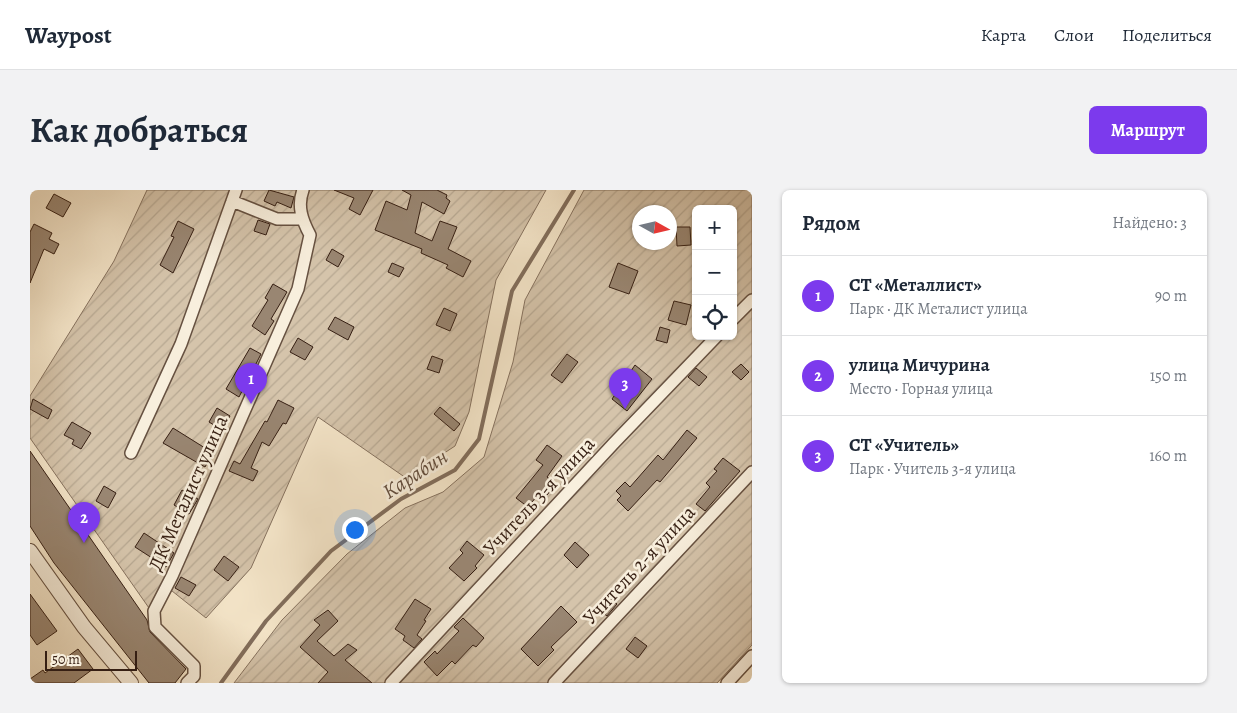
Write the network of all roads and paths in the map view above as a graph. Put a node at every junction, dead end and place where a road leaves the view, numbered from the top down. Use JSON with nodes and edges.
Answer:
{"nodes":[{"id":1,"x":303,"y":190,"type":"edge"},
{"id":2,"x":234,"y":195,"type":"edge"},
{"id":3,"x":301,"y":219,"type":"junction"},
{"id":4,"x":752,"y":300,"type":"edge"},
{"id":5,"x":737,"y":315,"type":"edge"},
{"id":6,"x":713,"y":340,"type":"edge"},
{"id":7,"x":131,"y":453,"type":"dead end"},
{"id":8,"x":752,"y":472,"type":"edge"},
{"id":9,"x":30,"y":551,"type":"edge"},
{"id":10,"x":752,"y":656,"type":"edge"},
{"id":11,"x":131,"y":683,"type":"edge"},
{"id":12,"x":188,"y":683,"type":"edge"},
{"id":13,"x":391,"y":683,"type":"edge"},
{"id":14,"x":554,"y":683,"type":"edge"},
{"id":15,"x":727,"y":683,"type":"edge"}],
"edges":[{"from":1,"to":3,"type":"street","name":"ДК Металист улица"},
{"from":2,"to":3,"type":"street"},
{"from":2,"to":7,"type":"street"},
{"from":3,"to":12,"type":"street","name":"ДК Металист улица"},
{"from":4,"to":5,"type":"street"},
{"from":6,"to":13,"type":"street","name":"Учитель 3-я улица"},
{"from":8,"to":14,"type":"street","name":"Учитель 2-я улица"},
{"from":9,"to":11,"type":"street"},
{"from":10,"to":15,"type":"street"}]}
